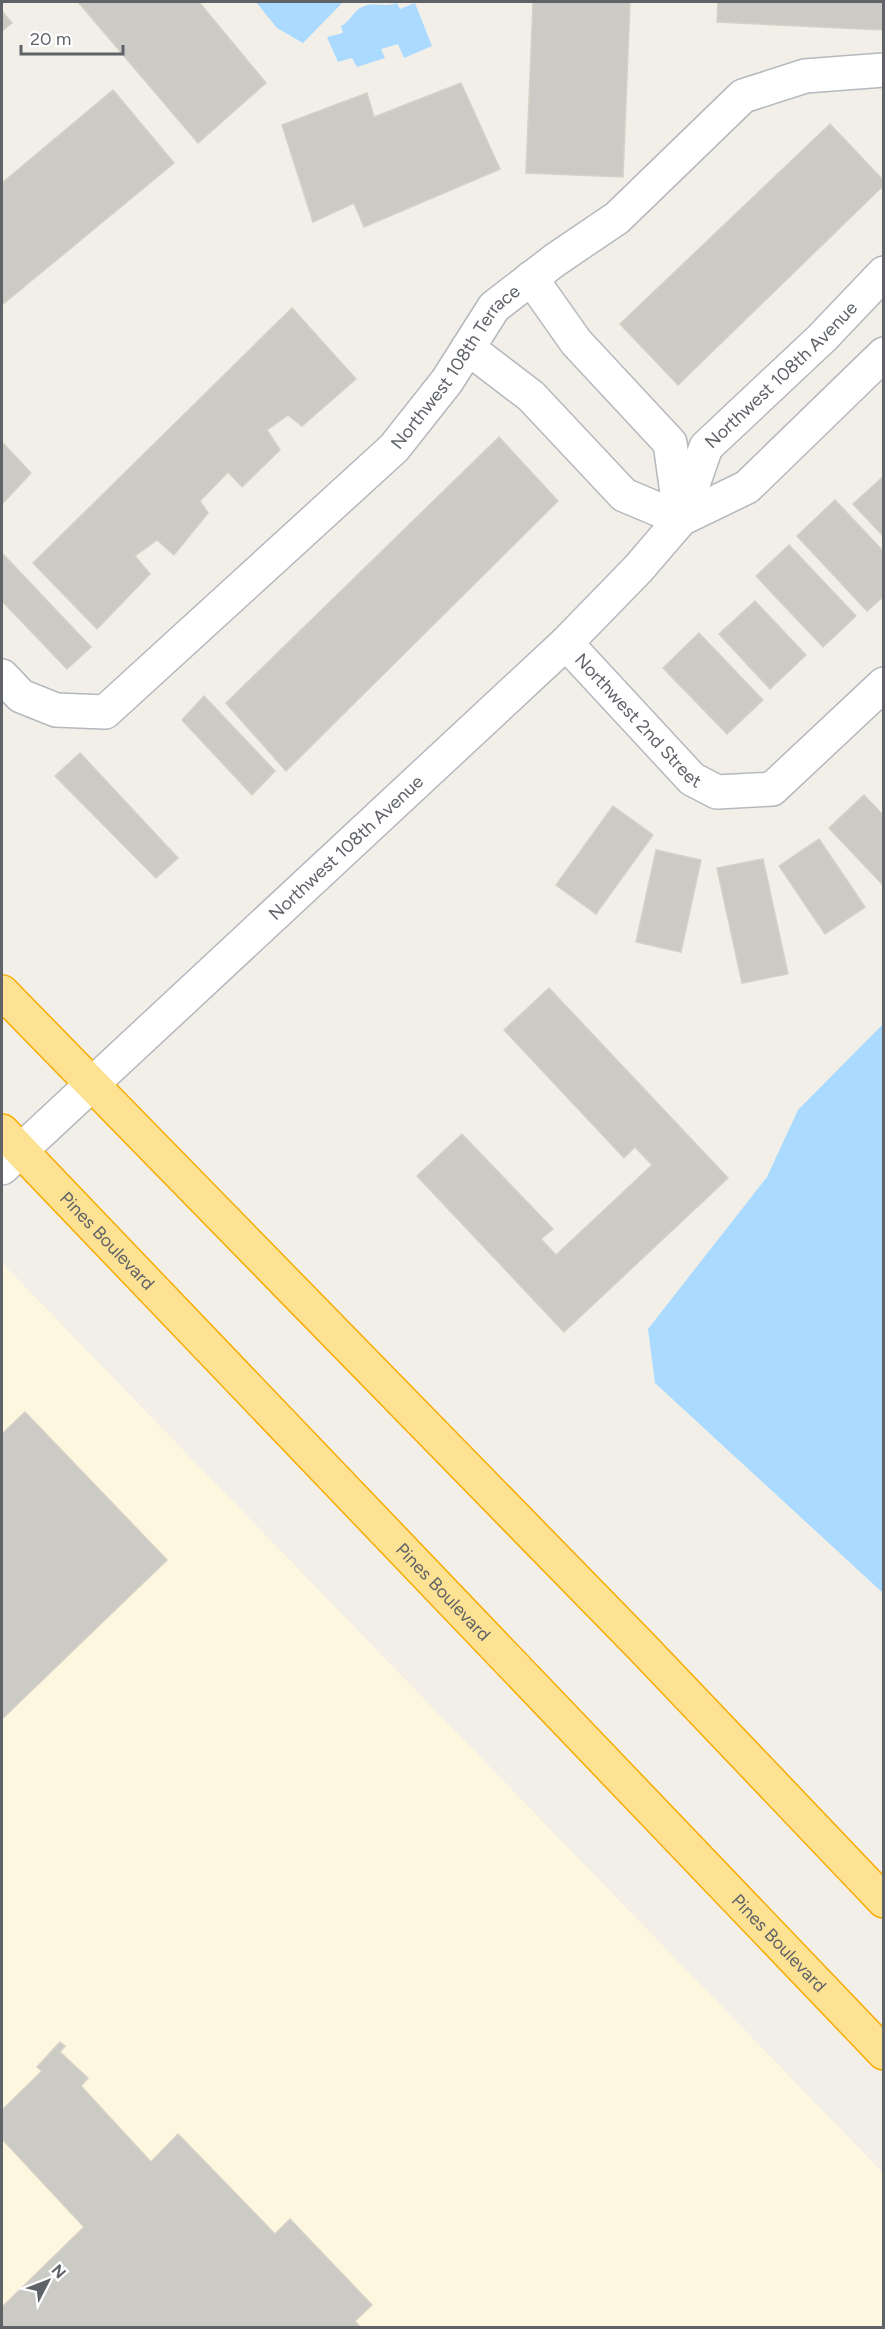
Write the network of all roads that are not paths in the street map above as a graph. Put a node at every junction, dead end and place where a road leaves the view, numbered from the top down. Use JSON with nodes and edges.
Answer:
{"nodes":[{"id":1,"x":884,"y":70,"type":"edge"},
{"id":2,"x":884,"y":273,"type":"edge"},
{"id":3,"x":531,"y":278,"type":"junction"},
{"id":4,"x":468,"y":348,"type":"junction"},
{"id":5,"x":884,"y":354,"type":"edge"},
{"id":6,"x":681,"y":519,"type":"junction"},
{"id":7,"x":566,"y":643,"type":"junction"},
{"id":8,"x":2,"y":676,"type":"edge"},
{"id":9,"x":884,"y":684,"type":"edge"},
{"id":10,"x":2,"y":992,"type":"edge"},
{"id":11,"x":90,"y":1084,"type":"junction"},
{"id":12,"x":8,"y":1149,"type":"edge"},
{"id":13,"x":884,"y":1901,"type":"edge"},
{"id":14,"x":884,"y":2053,"type":"edge"}],
"edges":[{"from":1,"to":3,"type":"street","name":"Northwest 108th Terrace"},
{"from":2,"to":6,"type":"street","name":"Northwest 108th Avenue"},
{"from":3,"to":4,"type":"street","name":"Northwest 108th Terrace"},
{"from":3,"to":6,"type":"street"},
{"from":4,"to":6,"type":"street"},
{"from":4,"to":8,"type":"street","name":"Northwest 108th Terrace"},
{"from":5,"to":6,"type":"street","name":"Northwest 108th Avenue"},
{"from":6,"to":7,"type":"street","name":"Northwest 108th Avenue"},
{"from":7,"to":9,"type":"street","name":"Northwest 2nd Street"},
{"from":7,"to":11,"type":"street","name":"Northwest 108th Avenue"},
{"from":10,"to":11,"type":"highway"},
{"from":11,"to":12,"type":"street","name":"Northwest 108th Avenue"},
{"from":11,"to":13,"type":"highway"},
{"from":12,"to":14,"type":"highway","name":"Pines Boulevard"}]}
